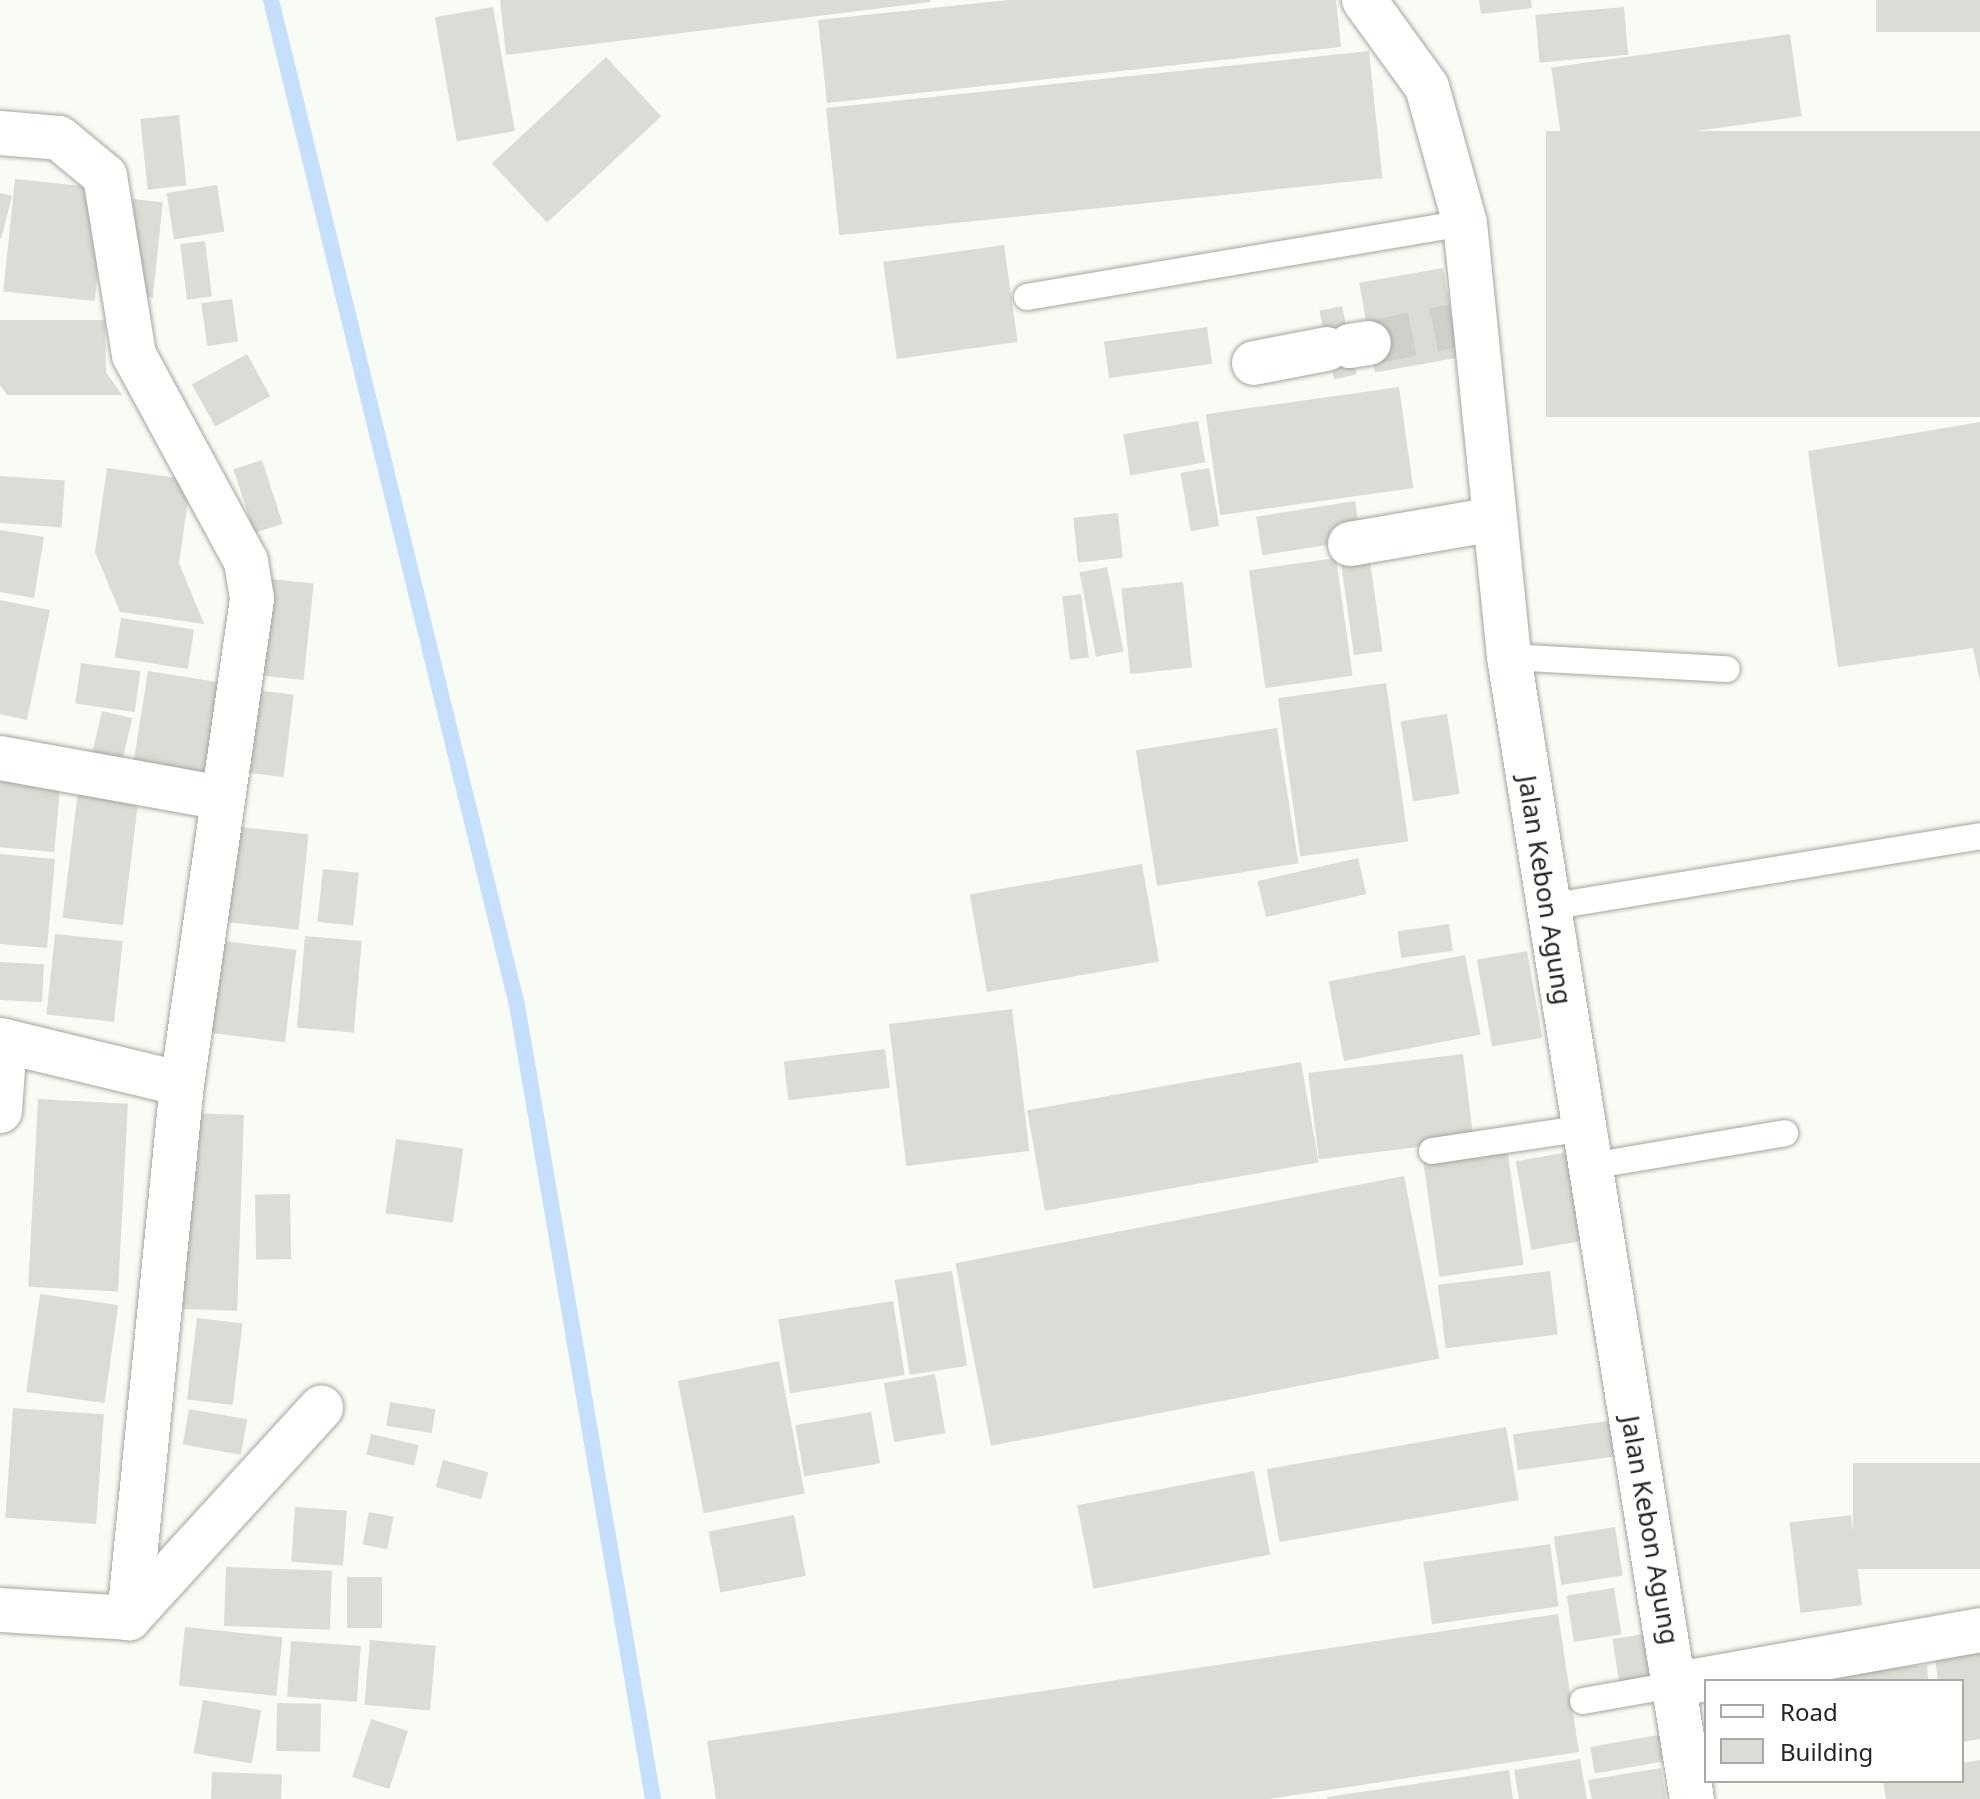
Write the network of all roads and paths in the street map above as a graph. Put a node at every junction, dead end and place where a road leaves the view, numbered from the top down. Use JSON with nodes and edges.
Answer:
{"nodes":[{"id":1,"x":1364,"y":0,"type":"edge"},
{"id":2,"x":0,"y":133,"type":"edge"},
{"id":3,"x":1465,"y":223,"type":"junction"},
{"id":4,"x":1027,"y":297,"type":"dead end"},
{"id":5,"x":1349,"y":346,"type":"tunnel mouth"},
{"id":6,"x":1254,"y":363,"type":"dead end"},
{"id":7,"x":1495,"y":519,"type":"junction"},
{"id":8,"x":1350,"y":544,"type":"dead end"},
{"id":9,"x":1509,"y":657,"type":"junction"},
{"id":10,"x":1727,"y":669,"type":"dead end"},
{"id":11,"x":0,"y":758,"type":"edge"},
{"id":12,"x":222,"y":798,"type":"junction"},
{"id":13,"x":1980,"y":836,"type":"edge"},
{"id":14,"x":1548,"y":907,"type":"junction"},
{"id":15,"x":3,"y":1040,"type":"edge"},
{"id":16,"x":182,"y":1084,"type":"junction"},
{"id":17,"x":0,"y":1111,"type":"edge"},
{"id":18,"x":1785,"y":1133,"type":"dead end"},
{"id":19,"x":1582,"y":1148,"type":"junction"},
{"id":20,"x":1432,"y":1151,"type":"dead end"},
{"id":21,"x":321,"y":1408,"type":"dead end"},
{"id":22,"x":0,"y":1610,"type":"edge"},
{"id":23,"x":129,"y":1618,"type":"junction"},
{"id":24,"x":1980,"y":1630,"type":"edge"},
{"id":25,"x":1704,"y":1679,"type":"edge"},
{"id":26,"x":1706,"y":1679,"type":"edge"},
{"id":27,"x":1678,"y":1684,"type":"junction"},
{"id":28,"x":1583,"y":1701,"type":"dead end"},
{"id":29,"x":1692,"y":1799,"type":"edge"}],
"edges":[{"from":1,"to":3,"type":"street","name":"Jalan Kebon Agung"},
{"from":2,"to":12,"type":"street"},
{"from":3,"to":4,"type":"lane"},
{"from":3,"to":7,"type":"street","name":"Jalan Kebon Agung"},
{"from":5,"to":6,"type":"street"},
{"from":7,"to":8,"type":"street"},
{"from":7,"to":9,"type":"street","name":"Jalan Kebon Agung"},
{"from":9,"to":10,"type":"lane"},
{"from":9,"to":14,"type":"street","name":"Jalan Kebon Agung"},
{"from":11,"to":12,"type":"street"},
{"from":12,"to":16,"type":"street"},
{"from":13,"to":14,"type":"lane"},
{"from":14,"to":19,"type":"street","name":"Jalan Kebon Agung"},
{"from":15,"to":16,"type":"street"},
{"from":15,"to":17,"type":"street"},
{"from":16,"to":23,"type":"street"},
{"from":18,"to":19,"type":"lane"},
{"from":19,"to":20,"type":"lane"},
{"from":19,"to":27,"type":"street","name":"Jalan Kebon Agung"},
{"from":21,"to":23,"type":"street"},
{"from":22,"to":23,"type":"street"},
{"from":24,"to":26,"type":"street"},
{"from":25,"to":27,"type":"street"},
{"from":27,"to":28,"type":"lane"},
{"from":27,"to":29,"type":"street","name":"Jalan Kebon Agung"}]}
